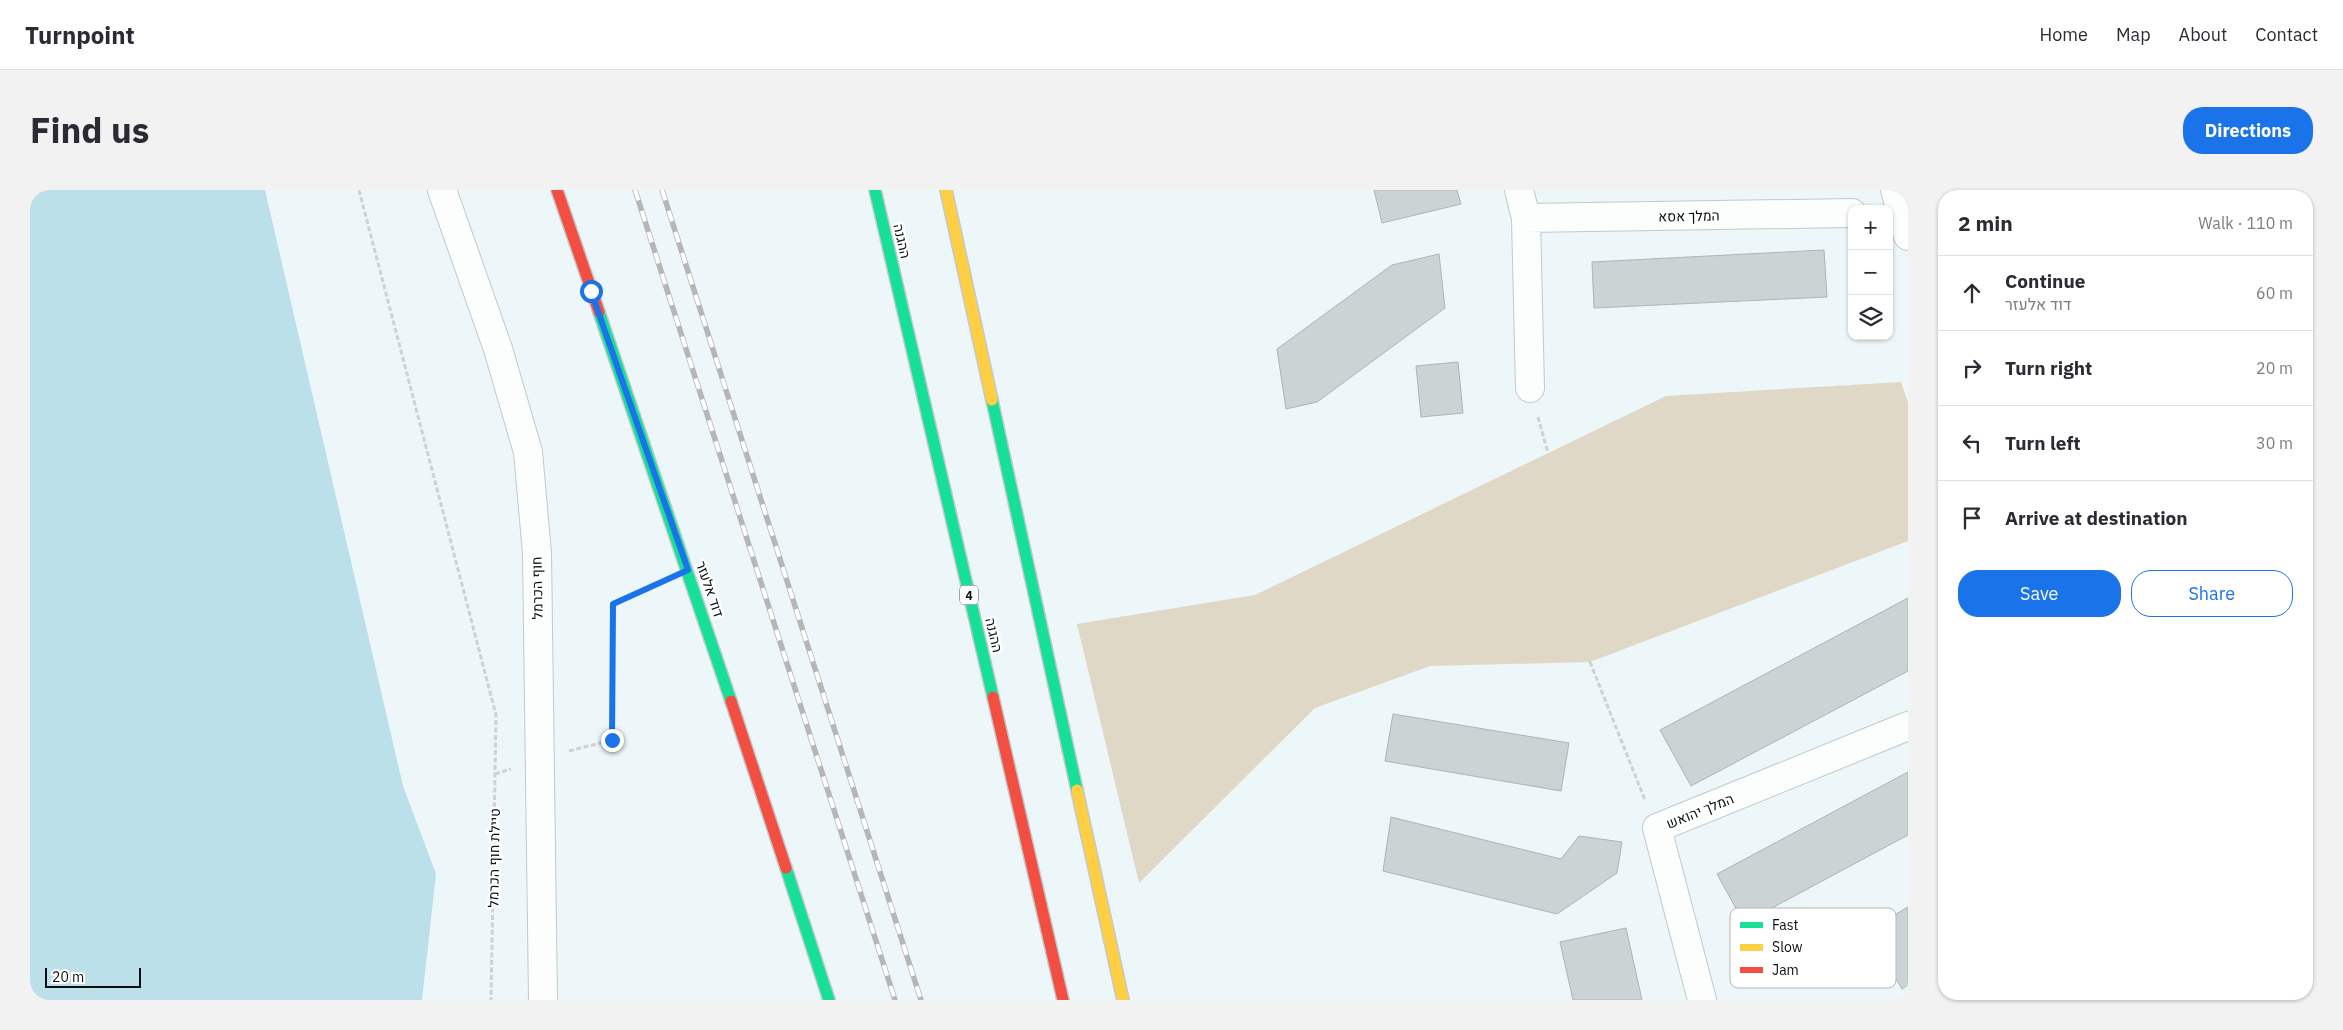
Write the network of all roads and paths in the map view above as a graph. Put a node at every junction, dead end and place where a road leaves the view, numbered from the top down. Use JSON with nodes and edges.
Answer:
{"nodes":[{"id":1,"x":359,"y":190,"type":"edge"},
{"id":2,"x":442,"y":190,"type":"edge"},
{"id":3,"x":557,"y":190,"type":"edge"},
{"id":4,"x":875,"y":190,"type":"edge"},
{"id":5,"x":946,"y":190,"type":"edge"},
{"id":6,"x":1519,"y":190,"type":"edge"},
{"id":7,"x":1848,"y":213,"type":"edge"},
{"id":8,"x":1526,"y":218,"type":"junction"},
{"id":9,"x":1530,"y":388,"type":"joint"},
{"id":10,"x":1548,"y":453,"type":"dead end"},
{"id":11,"x":688,"y":570,"type":"junction"},
{"id":12,"x":1590,"y":662,"type":"dead end"},
{"id":13,"x":1908,"y":726,"type":"edge"},
{"id":14,"x":612,"y":740,"type":"dead end"},
{"id":15,"x":1657,"y":828,"type":"junction"},
{"id":16,"x":491,"y":1000,"type":"edge"},
{"id":17,"x":543,"y":1000,"type":"edge"},
{"id":18,"x":829,"y":1000,"type":"edge"},
{"id":19,"x":1063,"y":1000,"type":"edge"},
{"id":20,"x":1124,"y":1000,"type":"edge"},
{"id":21,"x":1702,"y":1000,"type":"edge"}],
"edges":[{"from":1,"to":16,"type":"path","name":"טיילת חוף הכרמל"},
{"from":2,"to":17,"type":"street","name":"חוף הכרמל"},
{"from":3,"to":11,"type":"main road","name":"דוד אלעזר"},
{"from":4,"to":19,"type":"main road","name":"ההגנה","number":"4"},
{"from":5,"to":20,"type":"main road"},
{"from":6,"to":8,"type":"street"},
{"from":7,"to":8,"type":"street","name":"המלך אסא"},
{"from":8,"to":9,"type":"street"},
{"from":9,"to":10,"type":"path"},
{"from":11,"to":14,"type":"path"},
{"from":11,"to":18,"type":"main road","name":"דוד אלעזר"},
{"from":12,"to":15,"type":"path"},
{"from":13,"to":15,"type":"street","name":"המלך יהואש"},
{"from":15,"to":21,"type":"street","name":"המלך יהואש"}]}
